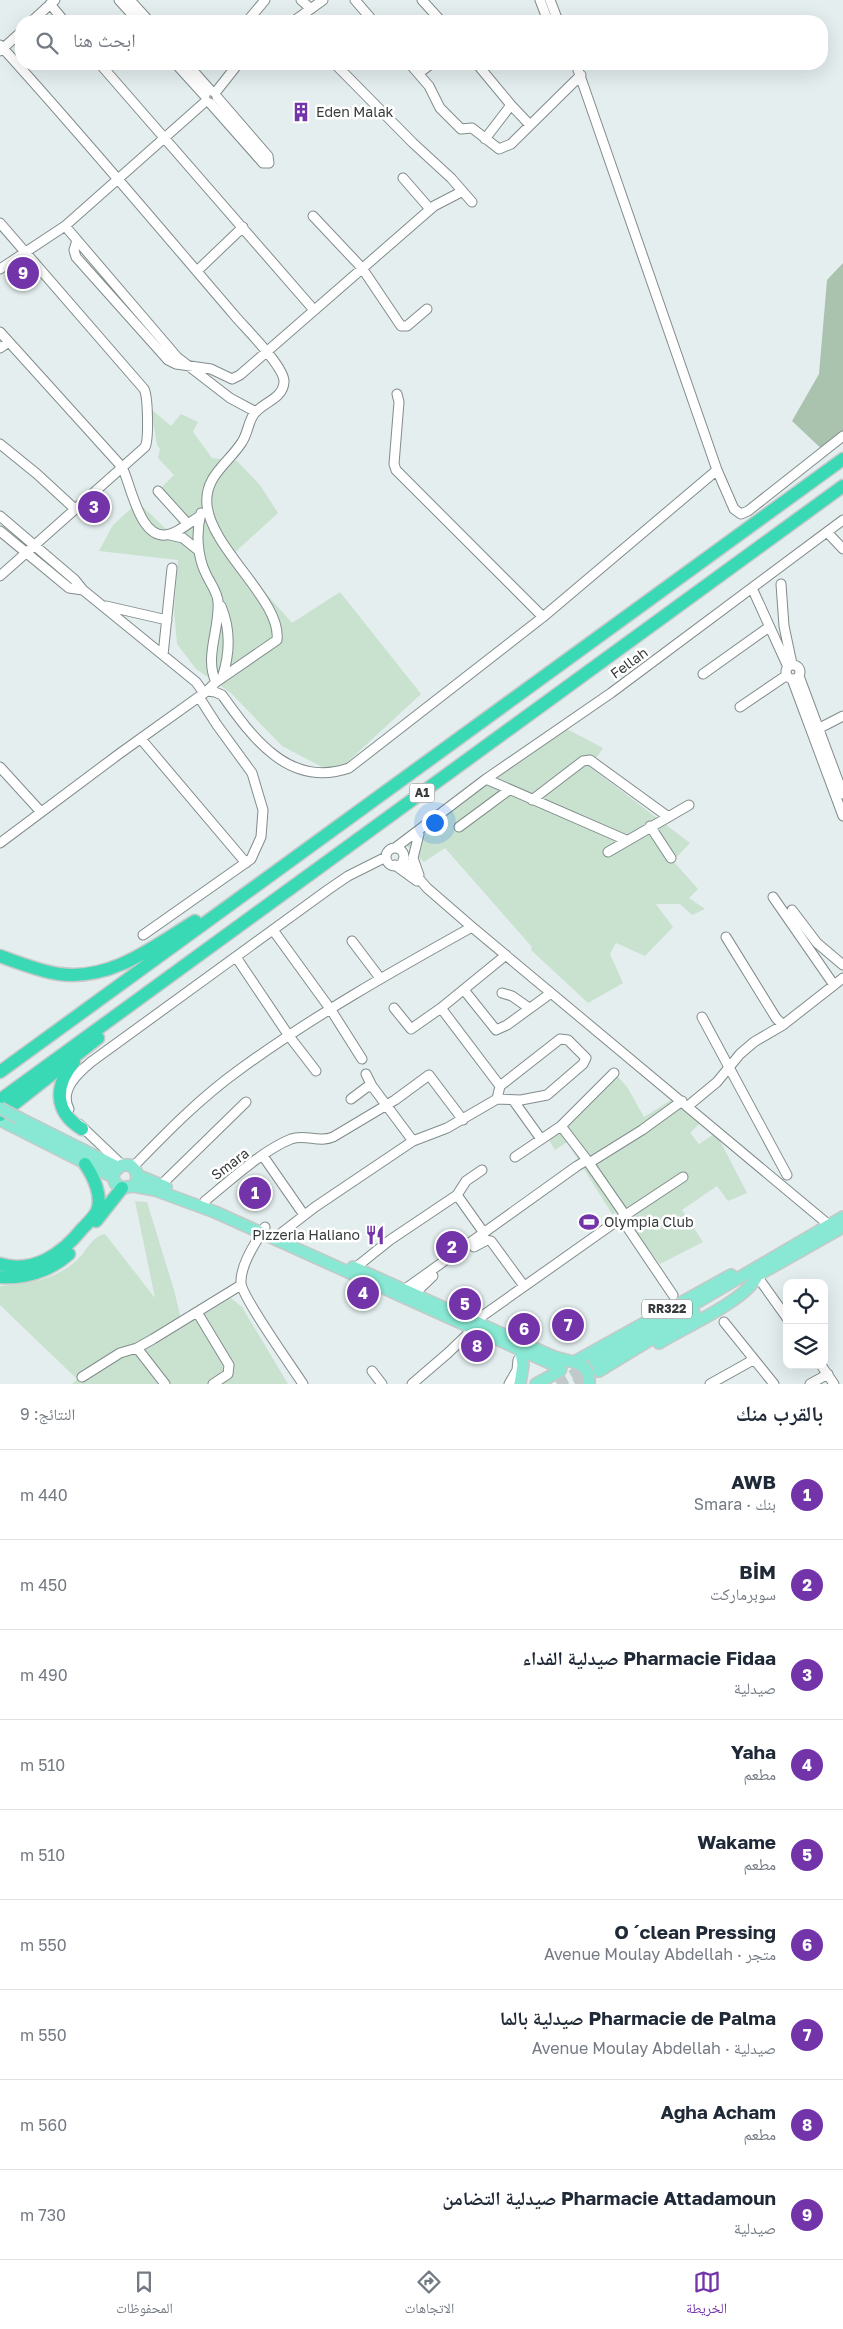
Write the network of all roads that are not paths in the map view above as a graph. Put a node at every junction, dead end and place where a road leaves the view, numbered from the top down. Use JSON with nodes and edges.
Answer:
{"nodes":[{"id":1,"x":119,"y":0,"type":"edge"},
{"id":2,"x":130,"y":0,"type":"edge"},
{"id":3,"x":252,"y":0,"type":"edge"},
{"id":4,"x":302,"y":0,"type":"edge"},
{"id":5,"x":323,"y":0,"type":"edge"},
{"id":6,"x":355,"y":0,"type":"edge"},
{"id":7,"x":422,"y":0,"type":"edge"},
{"id":8,"x":540,"y":0,"type":"edge"},
{"id":9,"x":550,"y":0,"type":"edge"},
{"id":10,"x":52,"y":2,"type":"edge"},
{"id":11,"x":262,"y":3,"type":"edge"},
{"id":12,"x":311,"y":8,"type":"junction"},
{"id":13,"x":38,"y":15,"type":"edge"},
{"id":14,"x":60,"y":15,"type":"edge"},
{"id":15,"x":133,"y":15,"type":"edge"},
{"id":16,"x":144,"y":15,"type":"edge"},
{"id":17,"x":252,"y":15,"type":"edge"},
{"id":18,"x":302,"y":15,"type":"edge"},
{"id":19,"x":368,"y":15,"type":"edge"},
{"id":20,"x":436,"y":15,"type":"edge"},
{"id":21,"x":546,"y":15,"type":"edge"},
{"id":22,"x":556,"y":15,"type":"edge"},
{"id":23,"x":15,"y":37,"type":"edge"},
{"id":24,"x":1,"y":48,"type":"edge"},
{"id":25,"x":15,"y":64,"type":"edge"},
{"id":26,"x":20,"y":70,"type":"edge"},
{"id":27,"x":105,"y":70,"type":"edge"},
{"id":28,"x":182,"y":70,"type":"edge"},
{"id":29,"x":191,"y":70,"type":"edge"},
{"id":30,"x":233,"y":70,"type":"edge"},
{"id":31,"x":341,"y":70,"type":"edge"},
{"id":32,"x":415,"y":70,"type":"edge"},
{"id":33,"x":422,"y":70,"type":"edge"},
{"id":34,"x":482,"y":70,"type":"edge"},
{"id":35,"x":579,"y":70,"type":"edge"},
{"id":36,"x":418,"y":73,"type":"junction"},
{"id":37,"x":581,"y":75,"type":"junction"},
{"id":38,"x":211,"y":97,"type":"junction"},
{"id":39,"x":511,"y":105,"type":"junction"},
{"id":40,"x":530,"y":125,"type":"junction"},
{"id":41,"x":164,"y":139,"type":"junction"},
{"id":42,"x":485,"y":139,"type":"junction"},
{"id":43,"x":403,"y":178,"type":"dead end"},
{"id":44,"x":118,"y":180,"type":"junction"},
{"id":45,"x":461,"y":192,"type":"junction"},
{"id":46,"x":472,"y":202,"type":"dead end"},
{"id":47,"x":430,"y":209,"type":"junction"},
{"id":48,"x":313,"y":216,"type":"dead end"},
{"id":49,"x":0,"y":223,"type":"edge"},
{"id":50,"x":65,"y":226,"type":"junction"},
{"id":51,"x":243,"y":227,"type":"junction"},
{"id":52,"x":25,"y":254,"type":"junction"},
{"id":53,"x":362,"y":268,"type":"junction"},
{"id":54,"x":0,"y":269,"type":"edge"},
{"id":55,"x":197,"y":271,"type":"junction"},
{"id":56,"x":427,"y":309,"type":"dead end"},
{"id":57,"x":314,"y":310,"type":"junction"},
{"id":58,"x":0,"y":332,"type":"edge"},
{"id":59,"x":8,"y":342,"type":"junction"},
{"id":60,"x":0,"y":348,"type":"edge"},
{"id":61,"x":266,"y":352,"type":"junction"},
{"id":62,"x":186,"y":366,"type":"junction"},
{"id":63,"x":397,"y":394,"type":"dead end"},
{"id":64,"x":256,"y":412,"type":"junction"},
{"id":65,"x":843,"y":436,"type":"edge"},
{"id":66,"x":0,"y":444,"type":"edge"},
{"id":67,"x":843,"y":459,"type":"edge"},
{"id":68,"x":122,"y":467,"type":"junction"},
{"id":69,"x":717,"y":470,"type":"junction"},
{"id":70,"x":843,"y":486,"type":"edge"},
{"id":71,"x":158,"y":491,"type":"dead end"},
{"id":72,"x":207,"y":497,"type":"junction"},
{"id":73,"x":75,"y":509,"type":"junction"},
{"id":74,"x":0,"y":516,"type":"edge"},
{"id":75,"x":200,"y":516,"type":"junction"},
{"id":76,"x":843,"y":520,"type":"edge"},
{"id":77,"x":188,"y":524,"type":"junction"},
{"id":78,"x":216,"y":530,"type":"junction"},
{"id":79,"x":0,"y":531,"type":"edge"},
{"id":80,"x":198,"y":531,"type":"junction"},
{"id":81,"x":827,"y":532,"type":"junction"},
{"id":82,"x":170,"y":535,"type":"junction"},
{"id":83,"x":34,"y":545,"type":"junction"},
{"id":84,"x":843,"y":549,"type":"edge"},
{"id":85,"x":199,"y":551,"type":"junction"},
{"id":86,"x":27,"y":553,"type":"junction"},
{"id":87,"x":172,"y":568,"type":"dead end"},
{"id":88,"x":0,"y":576,"type":"edge"},
{"id":89,"x":781,"y":584,"type":"dead end"},
{"id":90,"x":752,"y":588,"type":"junction"},
{"id":91,"x":83,"y":590,"type":"junction"},
{"id":92,"x":218,"y":599,"type":"junction"},
{"id":93,"x":104,"y":606,"type":"junction"},
{"id":94,"x":543,"y":617,"type":"junction"},
{"id":95,"x":167,"y":620,"type":"junction"},
{"id":96,"x":769,"y":628,"type":"junction"},
{"id":97,"x":163,"y":655,"type":"junction"},
{"id":98,"x":791,"y":672,"type":"junction"},
{"id":99,"x":703,"y":674,"type":"dead end"},
{"id":100,"x":219,"y":680,"type":"junction"},
{"id":101,"x":204,"y":694,"type":"junction"},
{"id":102,"x":740,"y":707,"type":"dead end"},
{"id":103,"x":843,"y":716,"type":"edge"},
{"id":104,"x":816,"y":730,"type":"junction"},
{"id":105,"x":140,"y":739,"type":"junction"},
{"id":106,"x":0,"y":767,"type":"edge"},
{"id":107,"x":486,"y":779,"type":"junction"},
{"id":108,"x":509,"y":790,"type":"junction"},
{"id":109,"x":839,"y":792,"type":"edge"},
{"id":110,"x":532,"y":800,"type":"junction"},
{"id":111,"x":688,"y":805,"type":"dead end"},
{"id":112,"x":41,"y":812,"type":"junction"},
{"id":113,"x":667,"y":816,"type":"junction"},
{"id":114,"x":843,"y":816,"type":"edge"},
{"id":115,"x":428,"y":824,"type":"junction"},
{"id":116,"x":650,"y":826,"type":"junction"},
{"id":117,"x":459,"y":827,"type":"dead end"},
{"id":118,"x":419,"y":834,"type":"junction"},
{"id":119,"x":626,"y":840,"type":"junction"},
{"id":120,"x":0,"y":843,"type":"edge"},
{"id":121,"x":608,"y":852,"type":"dead end"},
{"id":122,"x":399,"y":857,"type":"junction"},
{"id":123,"x":671,"y":858,"type":"dead end"},
{"id":124,"x":246,"y":863,"type":"junction"},
{"id":125,"x":286,"y":864,"type":"junction"},
{"id":126,"x":425,"y":885,"type":"junction"},
{"id":127,"x":773,"y":897,"type":"dead end"},
{"id":128,"x":792,"y":910,"type":"dead end"},
{"id":129,"x":472,"y":926,"type":"junction"},
{"id":130,"x":273,"y":930,"type":"junction"},
{"id":131,"x":143,"y":935,"type":"dead end"},
{"id":132,"x":726,"y":937,"type":"dead end"},
{"id":133,"x":352,"y":941,"type":"dead end"},
{"id":134,"x":506,"y":955,"type":"junction"},
{"id":135,"x":0,"y":956,"type":"edge"},
{"id":136,"x":236,"y":957,"type":"junction"},
{"id":137,"x":843,"y":964,"type":"edge"},
{"id":138,"x":380,"y":978,"type":"junction"},
{"id":139,"x":843,"y":978,"type":"edge"},
{"id":140,"x":834,"y":985,"type":"junction"},
{"id":141,"x":154,"y":989,"type":"junction"},
{"id":142,"x":464,"y":990,"type":"junction"},
{"id":143,"x":502,"y":993,"type":"dead end"},
{"id":144,"x":551,"y":993,"type":"junction"},
{"id":145,"x":394,"y":1008,"type":"dead end"},
{"id":146,"x":441,"y":1008,"type":"junction"},
{"id":147,"x":529,"y":1008,"type":"junction"},
{"id":148,"x":331,"y":1010,"type":"junction"},
{"id":149,"x":702,"y":1017,"type":"dead end"},
{"id":150,"x":783,"y":1025,"type":"junction"},
{"id":151,"x":289,"y":1036,"type":"junction"},
{"id":152,"x":86,"y":1048,"type":"junction"},
{"id":153,"x":362,"y":1059,"type":"dead end"},
{"id":154,"x":729,"y":1068,"type":"junction"},
{"id":155,"x":316,"y":1071,"type":"dead end"},
{"id":156,"x":0,"y":1072,"type":"edge"},
{"id":157,"x":614,"y":1073,"type":"dead end"},
{"id":158,"x":366,"y":1074,"type":"dead end"},
{"id":159,"x":372,"y":1086,"type":"junction"},
{"id":160,"x":500,"y":1086,"type":"junction"},
{"id":161,"x":351,"y":1099,"type":"dead end"},
{"id":162,"x":496,"y":1099,"type":"junction"},
{"id":163,"x":0,"y":1100,"type":"edge"},
{"id":164,"x":517,"y":1100,"type":"junction"},
{"id":165,"x":246,"y":1102,"type":"dead end"},
{"id":166,"x":685,"y":1103,"type":"junction"},
{"id":167,"x":386,"y":1104,"type":"junction"},
{"id":168,"x":0,"y":1108,"type":"edge"},
{"id":169,"x":0,"y":1115,"type":"edge"},
{"id":170,"x":0,"y":1120,"type":"edge"},
{"id":171,"x":463,"y":1120,"type":"junction"},
{"id":172,"x":18,"y":1123,"type":"junction"},
{"id":173,"x":561,"y":1126,"type":"junction"},
{"id":174,"x":82,"y":1129,"type":"junction"},
{"id":175,"x":542,"y":1139,"type":"junction"},
{"id":176,"x":413,"y":1141,"type":"junction"},
{"id":177,"x":263,"y":1156,"type":"junction"},
{"id":178,"x":515,"y":1157,"type":"dead end"},
{"id":179,"x":588,"y":1162,"type":"junction"},
{"id":180,"x":85,"y":1164,"type":"junction"},
{"id":181,"x":482,"y":1170,"type":"dead end"},
{"id":182,"x":787,"y":1175,"type":"dead end"},
{"id":183,"x":124,"y":1176,"type":"junction"},
{"id":184,"x":683,"y":1177,"type":"dead end"},
{"id":185,"x":161,"y":1185,"type":"junction"},
{"id":186,"x":457,"y":1195,"type":"junction"},
{"id":187,"x":205,"y":1201,"type":"junction"},
{"id":188,"x":97,"y":1210,"type":"junction"},
{"id":189,"x":304,"y":1215,"type":"junction"},
{"id":190,"x":624,"y":1216,"type":"junction"},
{"id":191,"x":843,"y":1217,"type":"edge"},
{"id":192,"x":829,"y":1225,"type":"junction"},
{"id":193,"x":843,"y":1227,"type":"edge"},
{"id":194,"x":263,"y":1230,"type":"junction"},
{"id":195,"x":484,"y":1233,"type":"junction"},
{"id":196,"x":278,"y":1237,"type":"junction"},
{"id":197,"x":0,"y":1264,"type":"edge"},
{"id":198,"x":763,"y":1264,"type":"junction"},
{"id":199,"x":355,"y":1268,"type":"junction"},
{"id":200,"x":758,"y":1276,"type":"junction"},
{"id":201,"x":0,"y":1277,"type":"edge"},
{"id":202,"x":241,"y":1284,"type":"junction"},
{"id":203,"x":524,"y":1286,"type":"junction"},
{"id":204,"x":406,"y":1295,"type":"junction"},
{"id":205,"x":673,"y":1295,"type":"dead end"},
{"id":206,"x":196,"y":1312,"type":"junction"},
{"id":207,"x":783,"y":1312,"type":"edge"},
{"id":208,"x":724,"y":1322,"type":"dead end"},
{"id":209,"x":471,"y":1326,"type":"junction"},
{"id":210,"x":137,"y":1348,"type":"junction"},
{"id":211,"x":519,"y":1351,"type":"junction"},
{"id":212,"x":753,"y":1360,"type":"junction"},
{"id":213,"x":566,"y":1366,"type":"junction"},
{"id":214,"x":824,"y":1369,"type":"edge"},
{"id":215,"x":372,"y":1371,"type":"dead end"},
{"id":216,"x":828,"y":1374,"type":"junction"},
{"id":217,"x":82,"y":1377,"type":"dead end"},
{"id":218,"x":165,"y":1384,"type":"edge"},
{"id":219,"x":213,"y":1384,"type":"edge"},
{"id":220,"x":303,"y":1384,"type":"edge"},
{"id":221,"x":382,"y":1384,"type":"edge"},
{"id":222,"x":412,"y":1384,"type":"edge"},
{"id":223,"x":509,"y":1384,"type":"edge"},
{"id":224,"x":520,"y":1384,"type":"edge"},
{"id":225,"x":536,"y":1384,"type":"edge"},
{"id":226,"x":562,"y":1384,"type":"edge"},
{"id":227,"x":590,"y":1384,"type":"edge"},
{"id":228,"x":710,"y":1384,"type":"edge"},
{"id":229,"x":774,"y":1384,"type":"edge"},
{"id":230,"x":810,"y":1384,"type":"edge"},
{"id":231,"x":834,"y":1384,"type":"edge"}],
"edges":[{"from":1,"to":15,"type":"street"},
{"from":2,"to":16,"type":"street"},
{"from":3,"to":11,"type":"street"},
{"from":4,"to":12,"type":"street"},
{"from":5,"to":12,"type":"street"},
{"from":6,"to":19,"type":"street"},
{"from":7,"to":20,"type":"street"},
{"from":8,"to":21,"type":"street"},
{"from":9,"to":22,"type":"street"},
{"from":10,"to":13,"type":"street"},
{"from":10,"to":14,"type":"street"},
{"from":11,"to":17,"type":"street"},
{"from":12,"to":18,"type":"street"},
{"from":23,"to":24,"type":"street"},
{"from":24,"to":25,"type":"street"},
{"from":26,"to":44,"type":"street"},
{"from":27,"to":41,"type":"street"},
{"from":28,"to":38,"type":"street"},
{"from":29,"to":38,"type":"street"},
{"from":30,"to":38,"type":"street"},
{"from":31,"to":45,"type":"street"},
{"from":32,"to":36,"type":"street"},
{"from":33,"to":36,"type":"street"},
{"from":34,"to":39,"type":"street"},
{"from":35,"to":37,"type":"street"},
{"from":36,"to":42,"type":"street"},
{"from":37,"to":40,"type":"street"},
{"from":37,"to":69,"type":"street"},
{"from":38,"to":38,"type":"street"},
{"from":38,"to":41,"type":"street"},
{"from":39,"to":40,"type":"street"},
{"from":39,"to":42,"type":"street"},
{"from":40,"to":42,"type":"street"},
{"from":41,"to":44,"type":"street"},
{"from":41,"to":51,"type":"street"},
{"from":43,"to":47,"type":"street"},
{"from":44,"to":50,"type":"street"},
{"from":44,"to":55,"type":"street"},
{"from":45,"to":46,"type":"street"},
{"from":45,"to":47,"type":"street"},
{"from":47,"to":53,"type":"street"},
{"from":48,"to":53,"type":"street"},
{"from":49,"to":52,"type":"street"},
{"from":50,"to":52,"type":"street"},
{"from":50,"to":62,"type":"street"},
{"from":51,"to":55,"type":"street"},
{"from":51,"to":57,"type":"street"},
{"from":52,"to":54,"type":"street"},
{"from":52,"to":68,"type":"street"},
{"from":53,"to":56,"type":"street"},
{"from":53,"to":57,"type":"street"},
{"from":55,"to":61,"type":"street"},
{"from":57,"to":61,"type":"street"},
{"from":58,"to":59,"type":"street"},
{"from":59,"to":60,"type":"street"},
{"from":59,"to":68,"type":"street"},
{"from":61,"to":62,"type":"street"},
{"from":61,"to":64,"type":"street"},
{"from":62,"to":64,"type":"street"},
{"from":63,"to":94,"type":"street"},
{"from":64,"to":72,"type":"street"},
{"from":65,"to":69,"type":"street"},
{"from":66,"to":73,"type":"street"},
{"from":67,"to":125,"type":"highway","number":"A1"},
{"from":68,"to":73,"type":"street"},
{"from":68,"to":82,"type":"street"},
{"from":69,"to":94,"type":"street"},
{"from":70,"to":141,"type":"highway","number":"A1"},
{"from":71,"to":77,"type":"street"},
{"from":72,"to":75,"type":"street"},
{"from":72,"to":78,"type":"street"},
{"from":73,"to":83,"type":"street"},
{"from":74,"to":83,"type":"street"},
{"from":75,"to":77,"type":"street"},
{"from":75,"to":80,"type":"street"},
{"from":76,"to":81,"type":"street","name":"Fellah"},
{"from":77,"to":82,"type":"street"},
{"from":78,"to":80,"type":"street"},
{"from":78,"to":100,"type":"street"},
{"from":79,"to":86,"type":"street"},
{"from":80,"to":85,"type":"street"},
{"from":81,"to":84,"type":"street"},
{"from":81,"to":90,"type":"street","name":"Fellah"},
{"from":82,"to":85,"type":"street"},
{"from":83,"to":86,"type":"street"},
{"from":83,"to":91,"type":"street"},
{"from":85,"to":92,"type":"street"},
{"from":86,"to":88,"type":"street"},
{"from":86,"to":91,"type":"street"},
{"from":87,"to":95,"type":"street"},
{"from":89,"to":98,"type":"street"},
{"from":90,"to":96,"type":"street"},
{"from":90,"to":107,"type":"street","name":"Fellah"},
{"from":91,"to":93,"type":"street"},
{"from":92,"to":100,"type":"street"},
{"from":92,"to":100,"type":"street"},
{"from":93,"to":95,"type":"street"},
{"from":93,"to":97,"type":"street"},
{"from":94,"to":101,"type":"street"},
{"from":95,"to":97,"type":"street"},
{"from":96,"to":98,"type":"street"},
{"from":96,"to":99,"type":"street"},
{"from":97,"to":101,"type":"street"},
{"from":98,"to":102,"type":"street"},
{"from":98,"to":104,"type":"street"},
{"from":100,"to":101,"type":"street"},
{"from":101,"to":105,"type":"street"},
{"from":101,"to":124,"type":"street"},
{"from":103,"to":104,"type":"street"},
{"from":104,"to":109,"type":"street"},
{"from":105,"to":112,"type":"street"},
{"from":105,"to":124,"type":"street"},
{"from":106,"to":112,"type":"street"},
{"from":107,"to":108,"type":"street"},
{"from":107,"to":115,"type":"street","name":"Fellah"},
{"from":108,"to":110,"type":"street"},
{"from":108,"to":117,"type":"street"},
{"from":109,"to":114,"type":"street"},
{"from":110,"to":113,"type":"street"},
{"from":110,"to":119,"type":"street"},
{"from":111,"to":113,"type":"street"},
{"from":112,"to":120,"type":"street"},
{"from":113,"to":116,"type":"street"},
{"from":115,"to":118,"type":"street","name":"Fellah"},
{"from":115,"to":122,"type":"street","name":"Fellah"},
{"from":116,"to":119,"type":"street"},
{"from":116,"to":123,"type":"street"},
{"from":118,"to":122,"type":"street","name":"Fellah"},
{"from":118,"to":126,"type":"street"},
{"from":119,"to":121,"type":"street"},
{"from":122,"to":126,"type":"street"},
{"from":122,"to":130,"type":"street","name":"Fellah"},
{"from":124,"to":131,"type":"street"},
{"from":125,"to":135,"type":"highway"},
{"from":125,"to":156,"type":"highway","number":"A1"},
{"from":126,"to":129,"type":"street"},
{"from":127,"to":140,"type":"street"},
{"from":128,"to":137,"type":"street"},
{"from":129,"to":134,"type":"street"},
{"from":129,"to":138,"type":"street"},
{"from":130,"to":136,"type":"street","name":"Fellah"},
{"from":130,"to":148,"type":"street"},
{"from":132,"to":150,"type":"street"},
{"from":133,"to":138,"type":"street"},
{"from":134,"to":142,"type":"street"},
{"from":134,"to":144,"type":"street"},
{"from":136,"to":151,"type":"street"},
{"from":136,"to":174,"type":"street","name":"Fellah"},
{"from":138,"to":148,"type":"street"},
{"from":139,"to":140,"type":"street"},
{"from":140,"to":150,"type":"street"},
{"from":141,"to":152,"type":"highway"},
{"from":141,"to":163,"type":"highway","number":"A1"},
{"from":142,"to":146,"type":"street"},
{"from":142,"to":147,"type":"street"},
{"from":143,"to":147,"type":"street"},
{"from":144,"to":147,"type":"street"},
{"from":144,"to":166,"type":"street"},
{"from":145,"to":146,"type":"street"},
{"from":146,"to":160,"type":"street"},
{"from":148,"to":151,"type":"street"},
{"from":148,"to":153,"type":"street"},
{"from":149,"to":154,"type":"street"},
{"from":150,"to":154,"type":"street"},
{"from":151,"to":155,"type":"street"},
{"from":151,"to":183,"type":"street"},
{"from":152,"to":169,"type":"highway"},
{"from":152,"to":174,"type":"highway"},
{"from":154,"to":166,"type":"street"},
{"from":154,"to":182,"type":"street"},
{"from":157,"to":173,"type":"street"},
{"from":158,"to":159,"type":"street"},
{"from":159,"to":161,"type":"street"},
{"from":159,"to":167,"type":"street"},
{"from":160,"to":162,"type":"street"},
{"from":160,"to":164,"type":"street"},
{"from":162,"to":164,"type":"street"},
{"from":162,"to":171,"type":"street"},
{"from":164,"to":175,"type":"street"},
{"from":165,"to":185,"type":"street"},
{"from":166,"to":179,"type":"street"},
{"from":166,"to":192,"type":"street"},
{"from":167,"to":171,"type":"street"},
{"from":167,"to":176,"type":"street"},
{"from":167,"to":177,"type":"street"},
{"from":168,"to":172,"type":"main road","bridge":true},
{"from":170,"to":172,"type":"main road"},
{"from":171,"to":176,"type":"street"},
{"from":172,"to":180,"type":"main road"},
{"from":172,"to":183,"type":"main road"},
{"from":173,"to":175,"type":"street"},
{"from":173,"to":179,"type":"street"},
{"from":174,"to":183,"type":"street","name":"Fellah"},
{"from":175,"to":178,"type":"street"},
{"from":176,"to":189,"type":"street"},
{"from":177,"to":187,"type":"street","name":"Smara"},
{"from":177,"to":189,"type":"street","name":"Smara"},
{"from":179,"to":190,"type":"street"},
{"from":179,"to":195,"type":"street"},
{"from":180,"to":183,"type":"main road"},
{"from":180,"to":188,"type":"highway"},
{"from":181,"to":186,"type":"street"},
{"from":183,"to":185,"type":"main road"},
{"from":183,"to":188,"type":"highway"},
{"from":183,"to":194,"type":"main road"},
{"from":183,"to":201,"type":"highway"},
{"from":184,"to":190,"type":"street"},
{"from":185,"to":187,"type":"main road"},
{"from":186,"to":195,"type":"street"},
{"from":186,"to":199,"type":"street"},
{"from":187,"to":194,"type":"main road"},
{"from":188,"to":197,"type":"highway"},
{"from":189,"to":196,"type":"street"},
{"from":190,"to":203,"type":"street"},
{"from":190,"to":205,"type":"street"},
{"from":191,"to":192,"type":"main road","number":"RR322"},
{"from":192,"to":198,"type":"main road","number":"RR322"},
{"from":193,"to":200,"type":"main road","number":"RR322"},
{"from":194,"to":196,"type":"main road"},
{"from":194,"to":202,"type":"street"},
{"from":195,"to":204,"type":"street"},
{"from":196,"to":199,"type":"main road"},
{"from":196,"to":204,"type":"main road"},
{"from":198,"to":200,"type":"main road","number":"RR322"},
{"from":198,"to":213,"type":"main road","number":"RR322"},
{"from":199,"to":204,"type":"main road"},
{"from":200,"to":207,"type":"street"},
{"from":200,"to":227,"type":"main road","number":"RR322"},
{"from":202,"to":206,"type":"street"},
{"from":202,"to":220,"type":"street"},
{"from":203,"to":204,"type":"street"},
{"from":203,"to":209,"type":"street"},
{"from":204,"to":209,"type":"main road"},
{"from":206,"to":210,"type":"street"},
{"from":206,"to":219,"type":"street"},
{"from":208,"to":212,"type":"street"},
{"from":209,"to":211,"type":"main road"},
{"from":209,"to":213,"type":"main road"},
{"from":209,"to":222,"type":"street"},
{"from":210,"to":217,"type":"street"},
{"from":210,"to":218,"type":"street"},
{"from":211,"to":213,"type":"main road"},
{"from":211,"to":223,"type":"street"},
{"from":211,"to":224,"type":"main road"},
{"from":212,"to":228,"type":"street"},
{"from":212,"to":229,"type":"street"},
{"from":213,"to":225,"type":"main road","number":"RR322"},
{"from":213,"to":226,"type":"main road"},
{"from":213,"to":227,"type":"main road","number":"RR322"},
{"from":214,"to":216,"type":"street"},
{"from":215,"to":221,"type":"street"},
{"from":216,"to":230,"type":"street"},
{"from":216,"to":231,"type":"street"}]}
